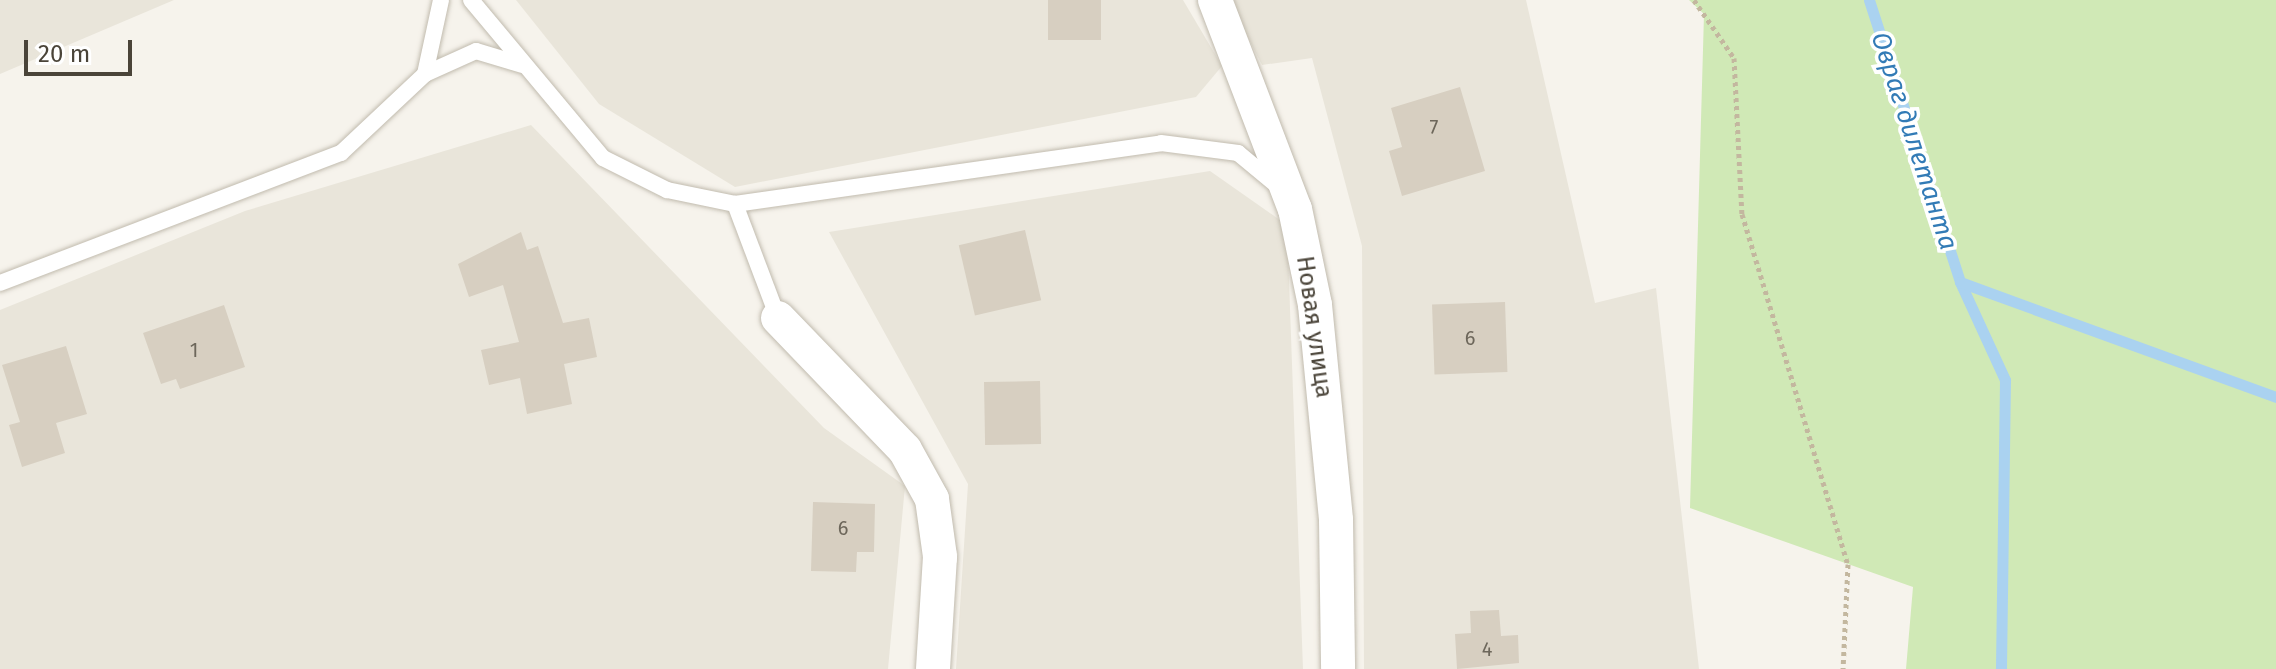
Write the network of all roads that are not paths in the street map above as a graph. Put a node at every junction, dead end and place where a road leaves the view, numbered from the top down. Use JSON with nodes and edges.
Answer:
{"nodes":[{"id":1,"x":441,"y":0,"type":"edge"},
{"id":2,"x":471,"y":0,"type":"edge"},
{"id":3,"x":1215,"y":0,"type":"edge"},
{"id":4,"x":522,"y":65,"type":"junction"},
{"id":5,"x":425,"y":74,"type":"junction"},
{"id":6,"x":1282,"y":190,"type":"junction"},
{"id":7,"x":735,"y":204,"type":"junction"},
{"id":8,"x":0,"y":283,"type":"edge"},
{"id":9,"x":778,"y":318,"type":"joint"},
{"id":10,"x":933,"y":669,"type":"edge"},
{"id":11,"x":1338,"y":669,"type":"edge"}],
"edges":[{"from":1,"to":5,"type":"lane"},
{"from":2,"to":4,"type":"lane"},
{"from":3,"to":6,"type":"street","name":"Новая улица"},
{"from":4,"to":5,"type":"lane"},
{"from":4,"to":7,"type":"lane"},
{"from":5,"to":8,"type":"lane"},
{"from":6,"to":7,"type":"lane"},
{"from":6,"to":11,"type":"street","name":"Новая улица"},
{"from":7,"to":9,"type":"lane"},
{"from":9,"to":10,"type":"street"}]}
